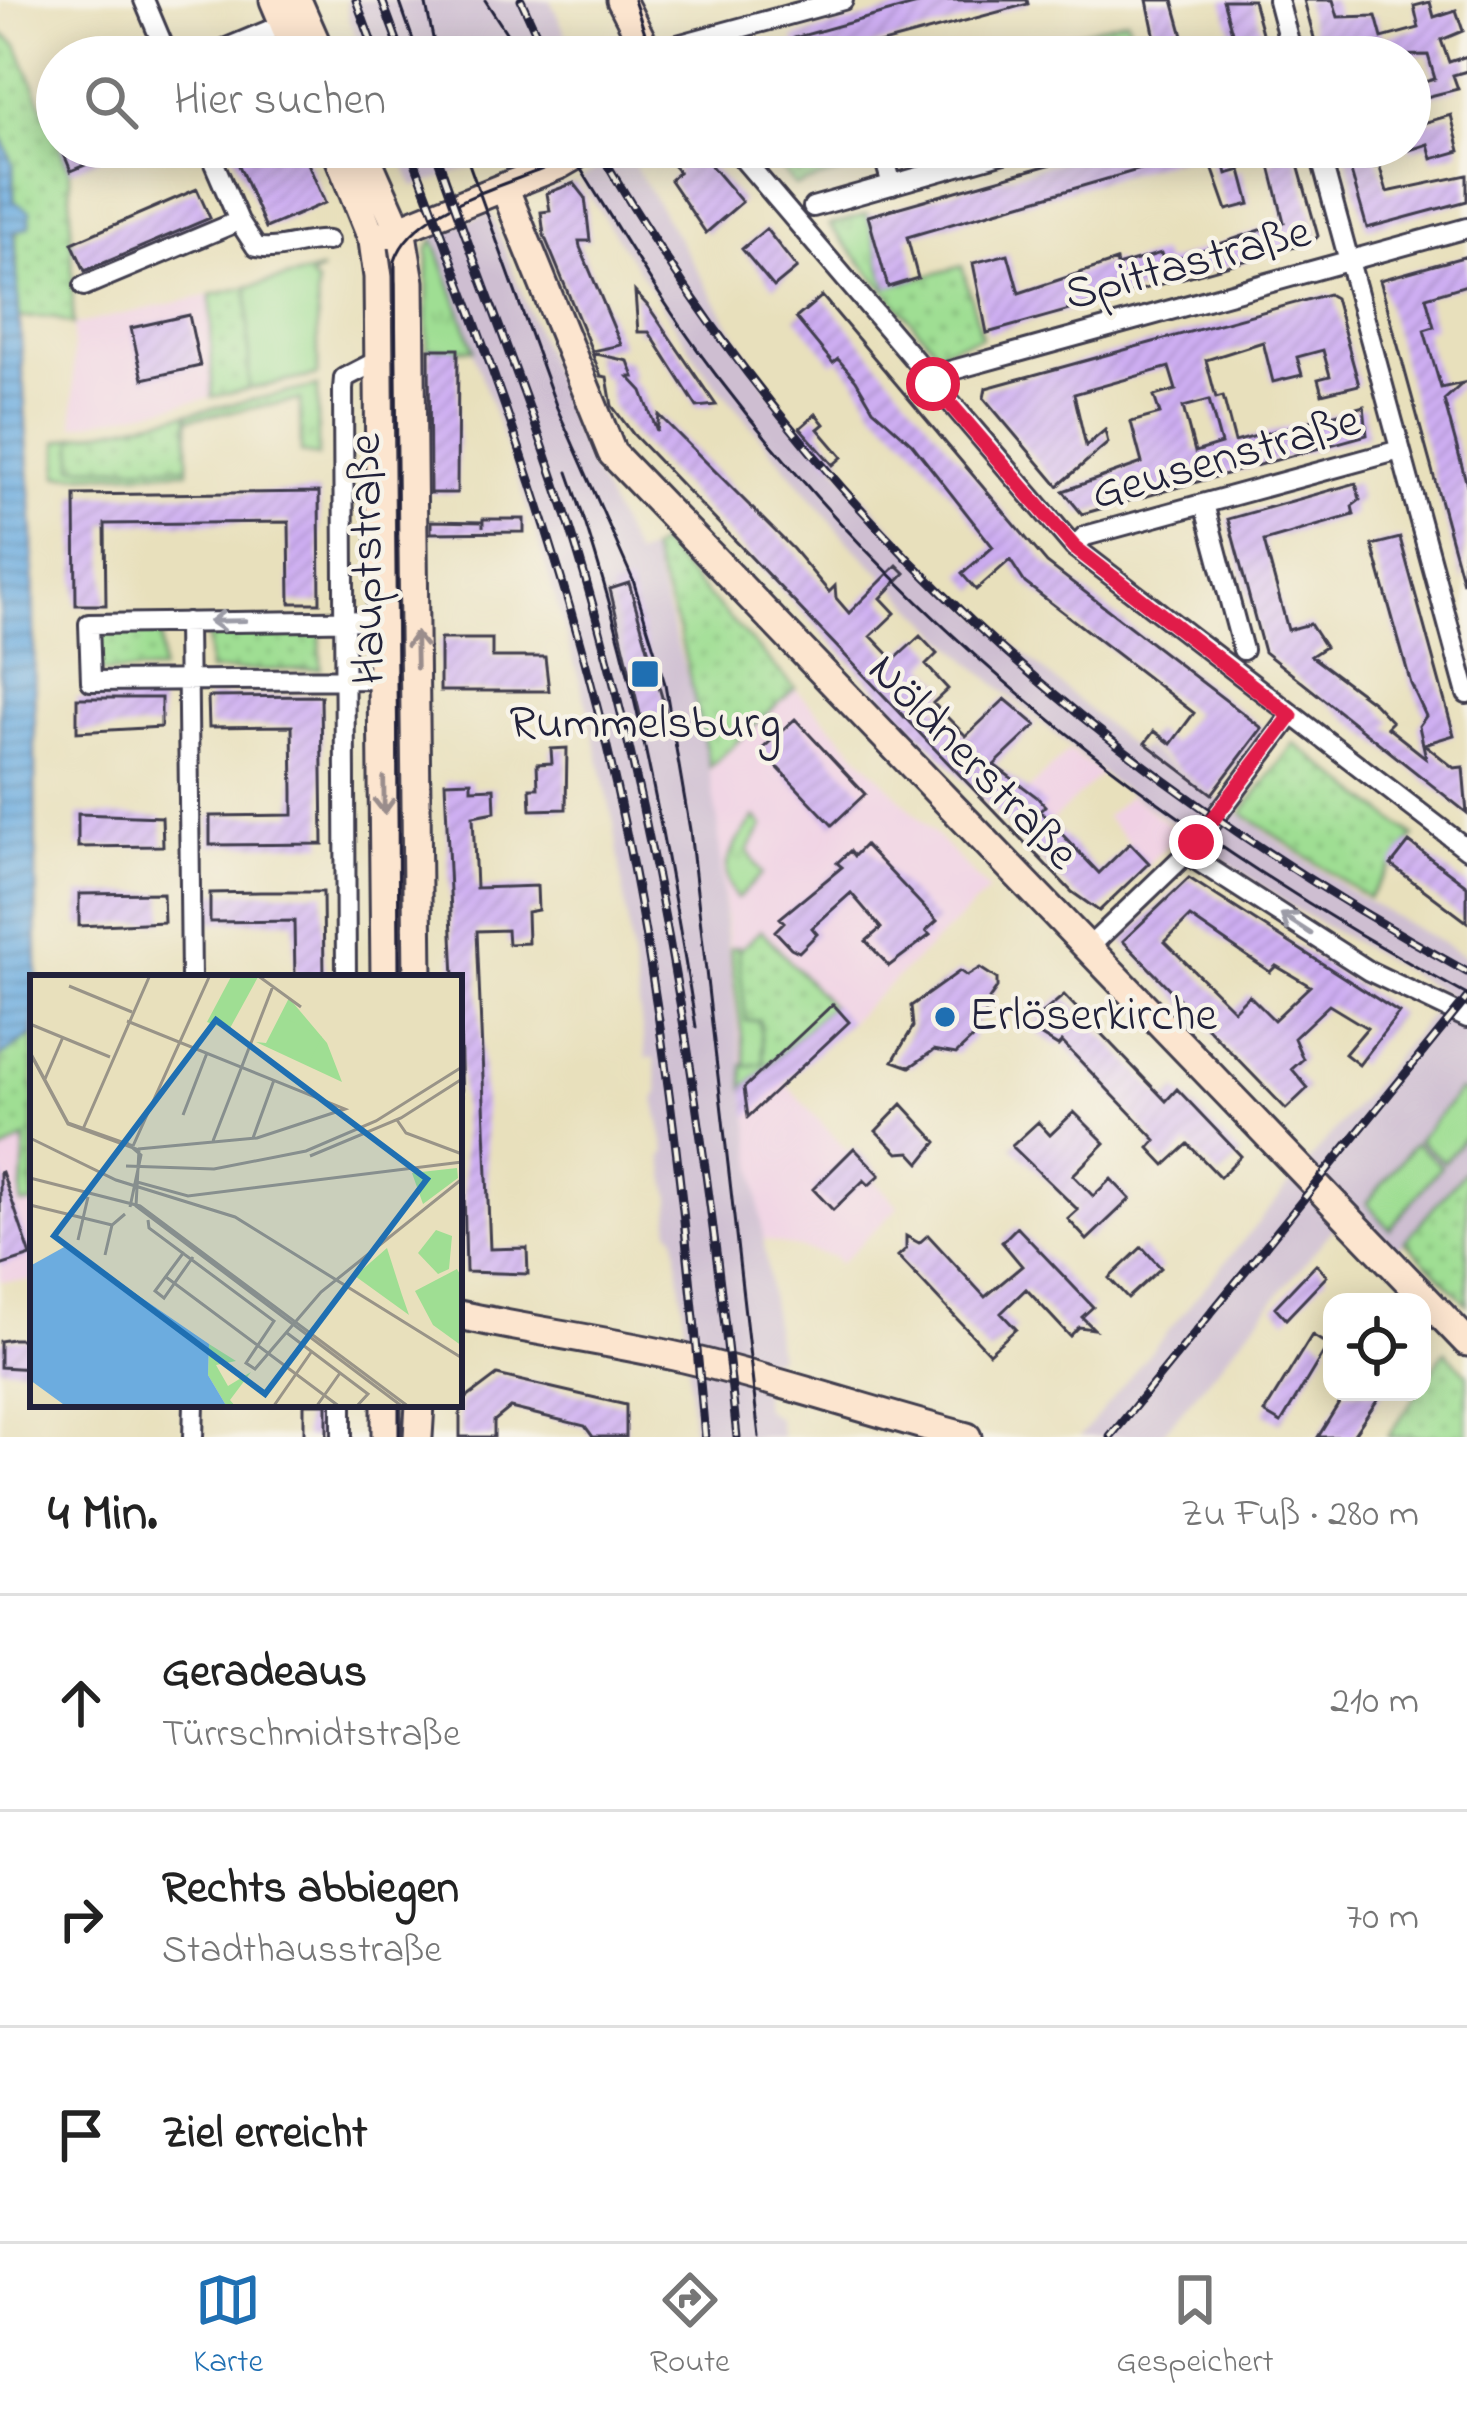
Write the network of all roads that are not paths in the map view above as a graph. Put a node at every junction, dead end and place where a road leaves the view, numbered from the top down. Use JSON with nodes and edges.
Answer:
{"nodes":[{"id":1,"x":144,"y":0,"type":"edge"},
{"id":2,"x":621,"y":0,"type":"edge"},
{"id":3,"x":641,"y":0,"type":"edge"},
{"id":4,"x":844,"y":0,"type":"edge"},
{"id":5,"x":1278,"y":0,"type":"edge"},
{"id":6,"x":285,"y":8,"type":"edge"},
{"id":7,"x":159,"y":36,"type":"edge"},
{"id":8,"x":240,"y":36,"type":"edge"},
{"id":9,"x":306,"y":36,"type":"edge"},
{"id":10,"x":639,"y":36,"type":"edge"},
{"id":11,"x":646,"y":36,"type":"edge"},
{"id":12,"x":713,"y":36,"type":"edge"},
{"id":13,"x":1287,"y":36,"type":"edge"},
{"id":14,"x":216,"y":168,"type":"edge"},
{"id":15,"x":347,"y":168,"type":"edge"},
{"id":16,"x":368,"y":168,"type":"edge"},
{"id":17,"x":545,"y":168,"type":"edge"},
{"id":18,"x":751,"y":168,"type":"edge"},
{"id":19,"x":887,"y":168,"type":"edge"},
{"id":20,"x":951,"y":168,"type":"edge"},
{"id":21,"x":1324,"y":168,"type":"edge"},
{"id":22,"x":819,"y":179,"type":"dead end"},
{"id":23,"x":892,"y":185,"type":"junction"},
{"id":24,"x":504,"y":187,"type":"junction"},
{"id":25,"x":239,"y":221,"type":"junction"},
{"id":26,"x":1467,"y":228,"type":"edge"},
{"id":27,"x":386,"y":235,"type":"junction"},
{"id":28,"x":328,"y":242,"type":"dead end"},
{"id":29,"x":1349,"y":261,"type":"junction"},
{"id":30,"x":84,"y":286,"type":"dead end"},
{"id":31,"x":377,"y":361,"type":"junction"},
{"id":32,"x":933,"y":384,"type":"junction"},
{"id":33,"x":1400,"y":450,"type":"junction"},
{"id":34,"x":1204,"y":504,"type":"junction"},
{"id":35,"x":1074,"y":547,"type":"junction"},
{"id":36,"x":344,"y":620,"type":"junction"},
{"id":37,"x":383,"y":620,"type":"junction"},
{"id":38,"x":188,"y":622,"type":"junction"},
{"id":39,"x":1244,"y":650,"type":"dead end"},
{"id":40,"x":344,"y":678,"type":"junction"},
{"id":41,"x":382,"y":679,"type":"junction"},
{"id":42,"x":188,"y":680,"type":"junction"},
{"id":43,"x":1467,"y":694,"type":"edge"},
{"id":44,"x":1291,"y":716,"type":"junction"},
{"id":45,"x":1193,"y":847,"type":"junction"},
{"id":46,"x":1467,"y":849,"type":"edge"},
{"id":47,"x":1088,"y":947,"type":"junction"},
{"id":48,"x":191,"y":975,"type":"edge"},
{"id":49,"x":346,"y":975,"type":"edge"},
{"id":50,"x":385,"y":975,"type":"edge"},
{"id":51,"x":418,"y":975,"type":"edge"},
{"id":52,"x":1467,"y":1018,"type":"edge"},
{"id":53,"x":462,"y":1316,"type":"edge"},
{"id":54,"x":1467,"y":1342,"type":"edge"},
{"id":55,"x":419,"y":1407,"type":"edge"},
{"id":56,"x":418,"y":1437,"type":"edge"},
{"id":57,"x":967,"y":1437,"type":"edge"}],
"edges":[{"from":1,"to":7,"type":"street"},
{"from":2,"to":10,"type":"main road"},
{"from":3,"to":11,"type":"main road"},
{"from":4,"to":12,"type":"street"},
{"from":5,"to":13,"type":"street"},
{"from":6,"to":8,"type":"street"},
{"from":6,"to":9,"type":"main road"},
{"from":14,"to":25,"type":"street"},
{"from":15,"to":27,"type":"main road","name":"Hauptstraße"},
{"from":16,"to":27,"type":"main road","name":"Hauptstraße"},
{"from":17,"to":24,"type":"main road"},
{"from":18,"to":32,"type":"street"},
{"from":19,"to":23,"type":"street"},
{"from":20,"to":23,"type":"street"},
{"from":21,"to":29,"type":"street"},
{"from":22,"to":23,"type":"street"},
{"from":24,"to":27,"type":"main road"},
{"from":24,"to":47,"type":"main road","name":"Nöldnerstraße"},
{"from":25,"to":28,"type":"street"},
{"from":25,"to":30,"type":"street"},
{"from":26,"to":29,"type":"street","name":"Spittastraße"},
{"from":27,"to":31,"type":"main road","name":"Hauptstraße"},
{"from":51,"to":27,"type":"main road","name":"Hauptstraße","one_way":true},
{"from":29,"to":32,"type":"street","name":"Spittastraße"},
{"from":29,"to":33,"type":"street"},
{"from":31,"to":36,"type":"street","name":"Hauptstraße"},
{"from":31,"to":37,"type":"main road","name":"Hauptstraße"},
{"from":32,"to":35,"type":"street"},
{"from":33,"to":34,"type":"street","name":"Geusenstraße"},
{"from":33,"to":43,"type":"street"},
{"from":34,"to":35,"type":"street","name":"Geusenstraße"},
{"from":34,"to":39,"type":"street"},
{"from":35,"to":44,"type":"street"},
{"from":36,"to":37,"type":"street","name":"Hauptstraße"},
{"from":36,"to":38,"type":"street","name":"Hauptstraße","one_way":true},
{"from":36,"to":40,"type":"street","name":"Hauptstraße"},
{"from":37,"to":41,"type":"main road","name":"Hauptstraße"},
{"from":38,"to":42,"type":"street"},
{"from":38,"to":42,"type":"street","name":"Hauptstraße"},
{"from":40,"to":41,"type":"street","name":"Hauptstraße"},
{"from":40,"to":42,"type":"street","name":"Hauptstraße"},
{"from":40,"to":49,"type":"street","name":"Hauptstraße"},
{"from":41,"to":50,"type":"main road","name":"Hauptstraße","one_way":true},
{"from":42,"to":48,"type":"street"},
{"from":44,"to":45,"type":"street"},
{"from":44,"to":46,"type":"street"},
{"from":45,"to":47,"type":"street"},
{"from":52,"to":45,"type":"street","one_way":true},
{"from":47,"to":54,"type":"main road","name":"Nöldnerstraße"},
{"from":53,"to":57,"type":"main road"},
{"from":55,"to":56,"type":"main road"}]}
